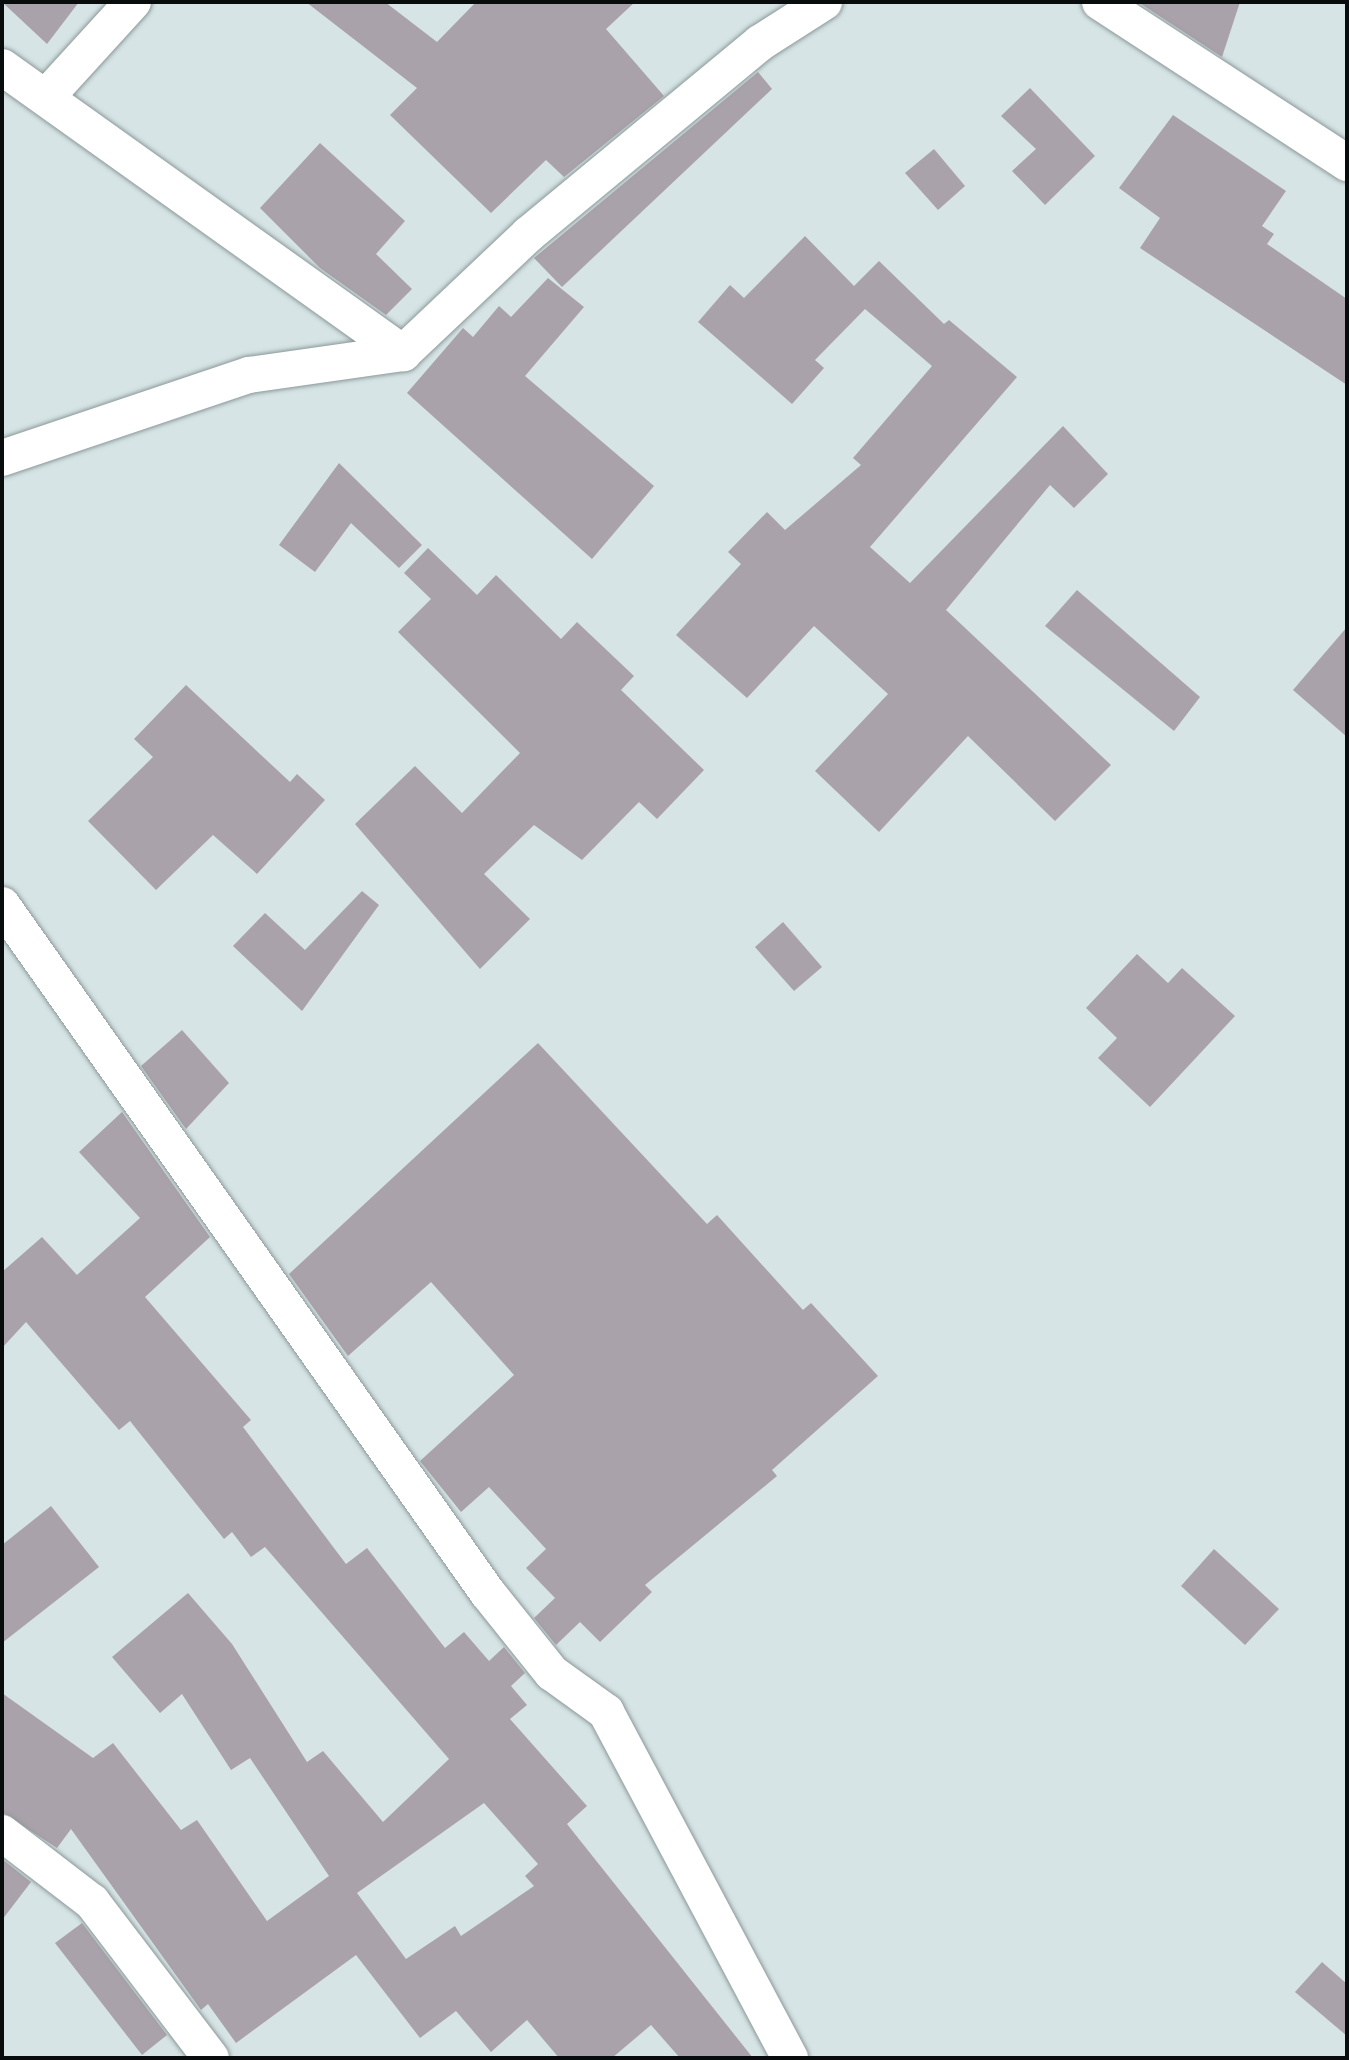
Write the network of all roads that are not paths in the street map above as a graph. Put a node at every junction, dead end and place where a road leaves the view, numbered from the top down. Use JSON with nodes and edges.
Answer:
{"nodes":[{"id":1,"x":133,"y":2,"type":"edge"},
{"id":2,"x":824,"y":2,"type":"edge"},
{"id":3,"x":1100,"y":2,"type":"edge"},
{"id":4,"x":2,"y":67,"type":"edge"},
{"id":5,"x":48,"y":95,"type":"junction"},
{"id":6,"x":1347,"y":163,"type":"edge"},
{"id":7,"x":403,"y":353,"type":"junction"},
{"id":8,"x":2,"y":458,"type":"edge"},
{"id":9,"x":2,"y":905,"type":"edge"},
{"id":10,"x":2,"y":1833,"type":"edge"},
{"id":11,"x":195,"y":2053,"type":"edge"},
{"id":12,"x":790,"y":2058,"type":"edge"}],
"edges":[{"from":1,"to":5,"type":"street"},
{"from":2,"to":7,"type":"street"},
{"from":3,"to":6,"type":"street"},
{"from":4,"to":5,"type":"street"},
{"from":5,"to":7,"type":"street"},
{"from":7,"to":8,"type":"street"},
{"from":9,"to":12,"type":"street"},
{"from":10,"to":11,"type":"street"}]}
